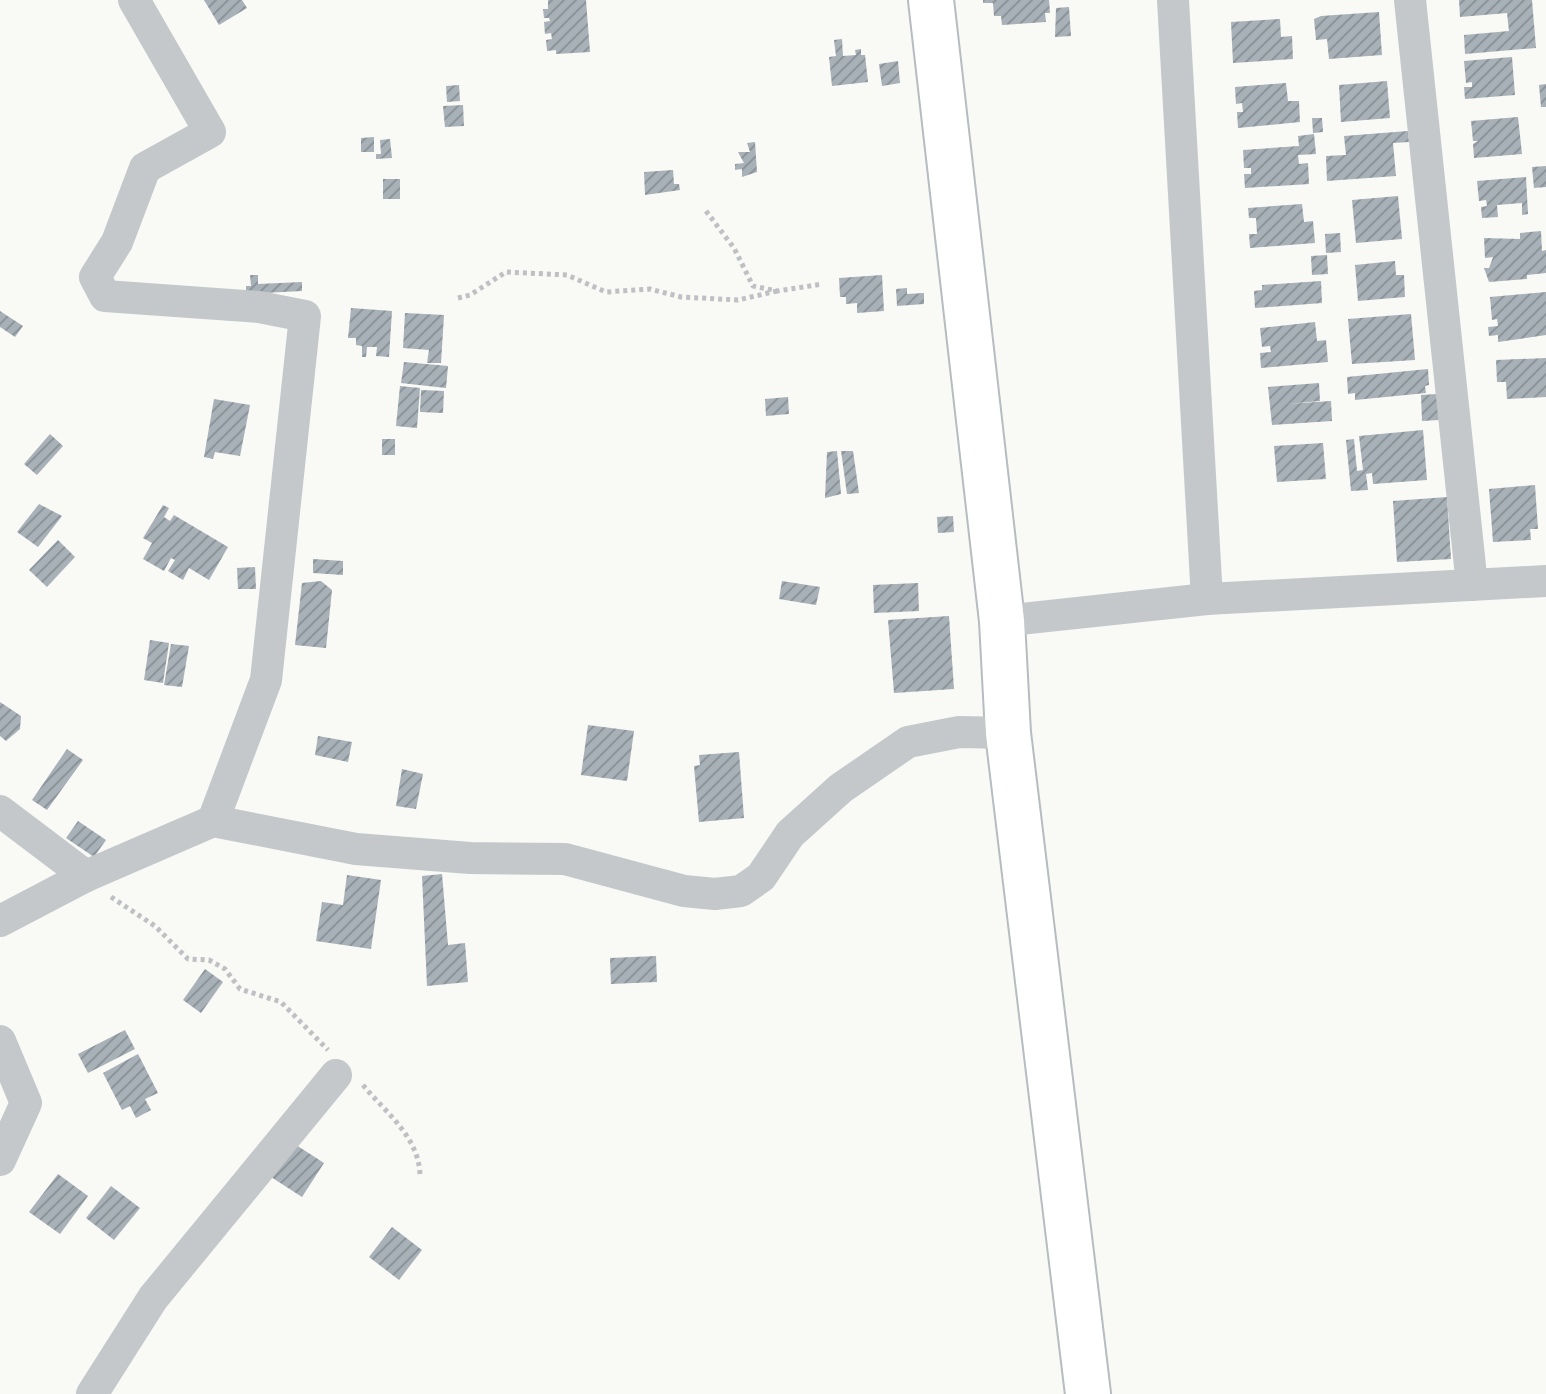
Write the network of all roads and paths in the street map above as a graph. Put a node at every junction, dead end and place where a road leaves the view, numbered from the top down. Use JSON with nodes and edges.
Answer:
{"nodes":[{"id":1,"x":134,"y":0,"type":"edge"},
{"id":2,"x":931,"y":0,"type":"edge"},
{"id":3,"x":1173,"y":0,"type":"edge"},
{"id":4,"x":1410,"y":0,"type":"edge"},
{"id":5,"x":706,"y":211,"type":"dead end"},
{"id":6,"x":823,"y":284,"type":"dead end"},
{"id":7,"x":777,"y":291,"type":"junction"},
{"id":8,"x":458,"y":298,"type":"dead end"},
{"id":9,"x":1546,"y":581,"type":"edge"},
{"id":10,"x":1472,"y":585,"type":"junction"},
{"id":11,"x":1207,"y":599,"type":"junction"},
{"id":12,"x":1002,"y":621,"type":"junction"},
{"id":13,"x":1008,"y":733,"type":"junction"},
{"id":14,"x":0,"y":811,"type":"edge"},
{"id":15,"x":213,"y":821,"type":"junction"},
{"id":16,"x":86,"y":876,"type":"junction"},
{"id":17,"x":0,"y":921,"type":"edge"},
{"id":18,"x":0,"y":1041,"type":"edge"},
{"id":19,"x":342,"y":1069,"type":"junction"},
{"id":20,"x":0,"y":1160,"type":"edge"},
{"id":21,"x":420,"y":1174,"type":"dead end"},
{"id":22,"x":92,"y":1394,"type":"edge"},
{"id":23,"x":1088,"y":1394,"type":"edge"}],
"edges":[{"from":1,"to":15,"type":"street"},
{"from":2,"to":12,"type":"street"},
{"from":3,"to":11,"type":"street"},
{"from":4,"to":10,"type":"street"},
{"from":5,"to":7,"type":"path"},
{"from":6,"to":7,"type":"path"},
{"from":7,"to":8,"type":"path"},
{"from":9,"to":10,"type":"street"},
{"from":10,"to":11,"type":"street"},
{"from":11,"to":12,"type":"street"},
{"from":12,"to":13,"type":"street"},
{"from":13,"to":15,"type":"street"},
{"from":13,"to":23,"type":"street"},
{"from":14,"to":16,"type":"street"},
{"from":15,"to":16,"type":"street"},
{"from":16,"to":17,"type":"street"},
{"from":16,"to":19,"type":"path"},
{"from":18,"to":20,"type":"street"},
{"from":19,"to":21,"type":"path"},
{"from":19,"to":22,"type":"street"}]}
